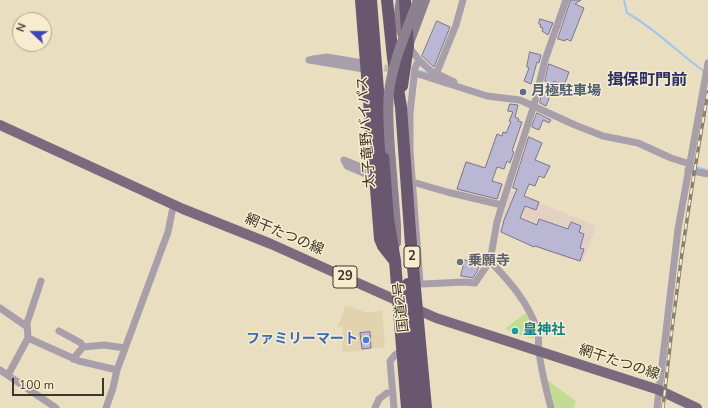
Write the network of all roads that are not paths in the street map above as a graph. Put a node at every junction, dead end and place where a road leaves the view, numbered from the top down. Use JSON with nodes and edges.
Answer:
{"nodes":[{"id":1,"x":362,"y":0,"type":"edge"},
{"id":2,"x":387,"y":0,"type":"edge"},
{"id":3,"x":401,"y":0,"type":"edge"},
{"id":4,"x":405,"y":0,"type":"edge"},
{"id":5,"x":418,"y":0,"type":"edge"},
{"id":6,"x":425,"y":0,"type":"edge"},
{"id":7,"x":463,"y":0,"type":"edge"},
{"id":8,"x":566,"y":0,"type":"edge"},
{"id":9,"x":371,"y":2,"type":"edge"},
{"id":10,"x":408,"y":46,"type":"junction"},
{"id":11,"x":394,"y":58,"type":"junction"},
{"id":12,"x":419,"y":60,"type":"junction"},
{"id":13,"x":708,"y":63,"type":"edge"},
{"id":14,"x":404,"y":66,"type":"junction"},
{"id":15,"x":369,"y":68,"type":"junction"},
{"id":16,"x":437,"y":72,"type":"junction"},
{"id":17,"x":418,"y":74,"type":"dead end"},
{"id":18,"x":461,"y":87,"type":"junction"},
{"id":19,"x":534,"y":105,"type":"junction"},
{"id":20,"x":401,"y":107,"type":"junction"},
{"id":21,"x":0,"y":125,"type":"edge"},
{"id":22,"x":408,"y":152,"type":"junction"},
{"id":23,"x":689,"y":167,"type":"junction"},
{"id":24,"x":708,"y":174,"type":"edge"},
{"id":25,"x":412,"y":183,"type":"junction"},
{"id":26,"x":174,"y":205,"type":"junction"},
{"id":27,"x":502,"y":205,"type":"junction"},
{"id":28,"x":414,"y":243,"type":"junction"},
{"id":29,"x":395,"y":261,"type":"junction"},
{"id":30,"x":490,"y":261,"type":"junction"},
{"id":31,"x":41,"y":282,"type":"dead end"},
{"id":32,"x":399,"y":302,"type":"junction"},
{"id":33,"x":0,"y":308,"type":"edge"},
{"id":34,"x":417,"y":310,"type":"junction"},
{"id":35,"x":26,"y":326,"type":"junction"},
{"id":36,"x":59,"y":331,"type":"dead end"},
{"id":37,"x":28,"y":338,"type":"junction"},
{"id":38,"x":83,"y":347,"type":"junction"},
{"id":39,"x":125,"y":348,"type":"junction"},
{"id":40,"x":403,"y":350,"type":"junction"},
{"id":41,"x":421,"y":350,"type":"junction"},
{"id":42,"x":539,"y":351,"type":"junction"},
{"id":43,"x":73,"y":359,"type":"junction"},
{"id":44,"x":0,"y":370,"type":"edge"},
{"id":45,"x":117,"y":370,"type":"junction"},
{"id":46,"x":8,"y":375,"type":"junction"},
{"id":47,"x":659,"y":390,"type":"junction"},
{"id":48,"x":387,"y":393,"type":"dead end"},
{"id":49,"x":56,"y":408,"type":"edge"},
{"id":50,"x":106,"y":408,"type":"edge"},
{"id":51,"x":375,"y":408,"type":"edge"},
{"id":52,"x":394,"y":408,"type":"edge"},
{"id":53,"x":407,"y":408,"type":"edge"},
{"id":54,"x":417,"y":408,"type":"edge"},
{"id":55,"x":426,"y":408,"type":"edge"},
{"id":56,"x":431,"y":408,"type":"edge"},
{"id":57,"x":552,"y":408,"type":"edge"},
{"id":58,"x":657,"y":408,"type":"edge"},
{"id":59,"x":697,"y":408,"type":"edge"}],
"edges":[{"from":1,"to":15,"type":"highway"},
{"from":2,"to":11,"type":"highway","number":"2"},
{"from":3,"to":10,"type":"main road"},
{"from":4,"to":10,"type":"highway"},
{"from":5,"to":29,"type":"main road","bridge":true},
{"from":6,"to":10,"type":"main road"},
{"from":7,"to":16,"type":"street"},
{"from":8,"to":19,"type":"street"},
{"from":9,"to":15,"type":"highway","name":"太子竜野バイパス","number":"2"},
{"from":10,"to":12,"type":"street"},
{"from":10,"to":14,"type":"highway"},
{"from":11,"to":20,"type":"highway","number":"2"},
{"from":11,"to":54,"type":"highway","number":"2","bridge":true},
{"from":12,"to":14,"type":"street"},
{"from":12,"to":16,"type":"street"},
{"from":12,"to":22,"type":"street"},
{"from":13,"to":23,"type":"street"},
{"from":14,"to":20,"type":"highway"},
{"from":15,"to":15,"type":"street"},
{"from":15,"to":29,"type":"highway","name":"太子竜野バイパス","number":"2"},
{"from":16,"to":18,"type":"street"},
{"from":17,"to":18,"type":"street"},
{"from":18,"to":19,"type":"street"},
{"from":19,"to":23,"type":"street"},
{"from":19,"to":27,"type":"street"},
{"from":20,"to":22,"type":"highway","name":"国道2号","number":"2"},
{"from":21,"to":26,"type":"main road","name":"網干たつの線","number":"29"},
{"from":22,"to":25,"type":"highway","name":"国道2号","number":"2"},
{"from":23,"to":24,"type":"street"},
{"from":23,"to":47,"type":"street"},
{"from":25,"to":27,"type":"street"},
{"from":25,"to":28,"type":"highway","name":"国道2号","number":"2"},
{"from":26,"to":32,"type":"main road","name":"網干たつの線","number":"29"},
{"from":26,"to":39,"type":"street"},
{"from":27,"to":30,"type":"street"},
{"from":28,"to":30,"type":"street"},
{"from":28,"to":34,"type":"highway","name":"国道2号","number":"2"},
{"from":29,"to":32,"type":"highway","name":"国道2号","number":"2"},
{"from":30,"to":42,"type":"street"},
{"from":31,"to":35,"type":"street"},
{"from":32,"to":34,"type":"main road","name":"網干たつの線","number":"29"},
{"from":32,"to":40,"type":"highway","name":"国道2号","number":"2"},
{"from":33,"to":35,"type":"street"},
{"from":34,"to":41,"type":"highway","name":"国道2号","number":"2"},
{"from":34,"to":42,"type":"main road","name":"網干たつの線","number":"29"},
{"from":35,"to":37,"type":"street"},
{"from":36,"to":38,"type":"street"},
{"from":37,"to":43,"type":"street"},
{"from":37,"to":46,"type":"street"},
{"from":38,"to":39,"type":"street"},
{"from":38,"to":43,"type":"street"},
{"from":39,"to":45,"type":"street"},
{"from":40,"to":52,"type":"street"},
{"from":40,"to":53,"type":"highway","name":"国道2号","number":"2"},
{"from":41,"to":55,"type":"highway","name":"国道2号","number":"2"},
{"from":41,"to":56,"type":"street"},
{"from":42,"to":47,"type":"main road","name":"網干たつの線","number":"29"},
{"from":42,"to":57,"type":"street"},
{"from":43,"to":45,"type":"street"},
{"from":44,"to":46,"type":"street"},
{"from":45,"to":50,"type":"street"},
{"from":46,"to":49,"type":"street"},
{"from":47,"to":58,"type":"street"},
{"from":47,"to":59,"type":"main road","name":"網干たつの線","number":"29"},
{"from":48,"to":51,"type":"street"}]}
